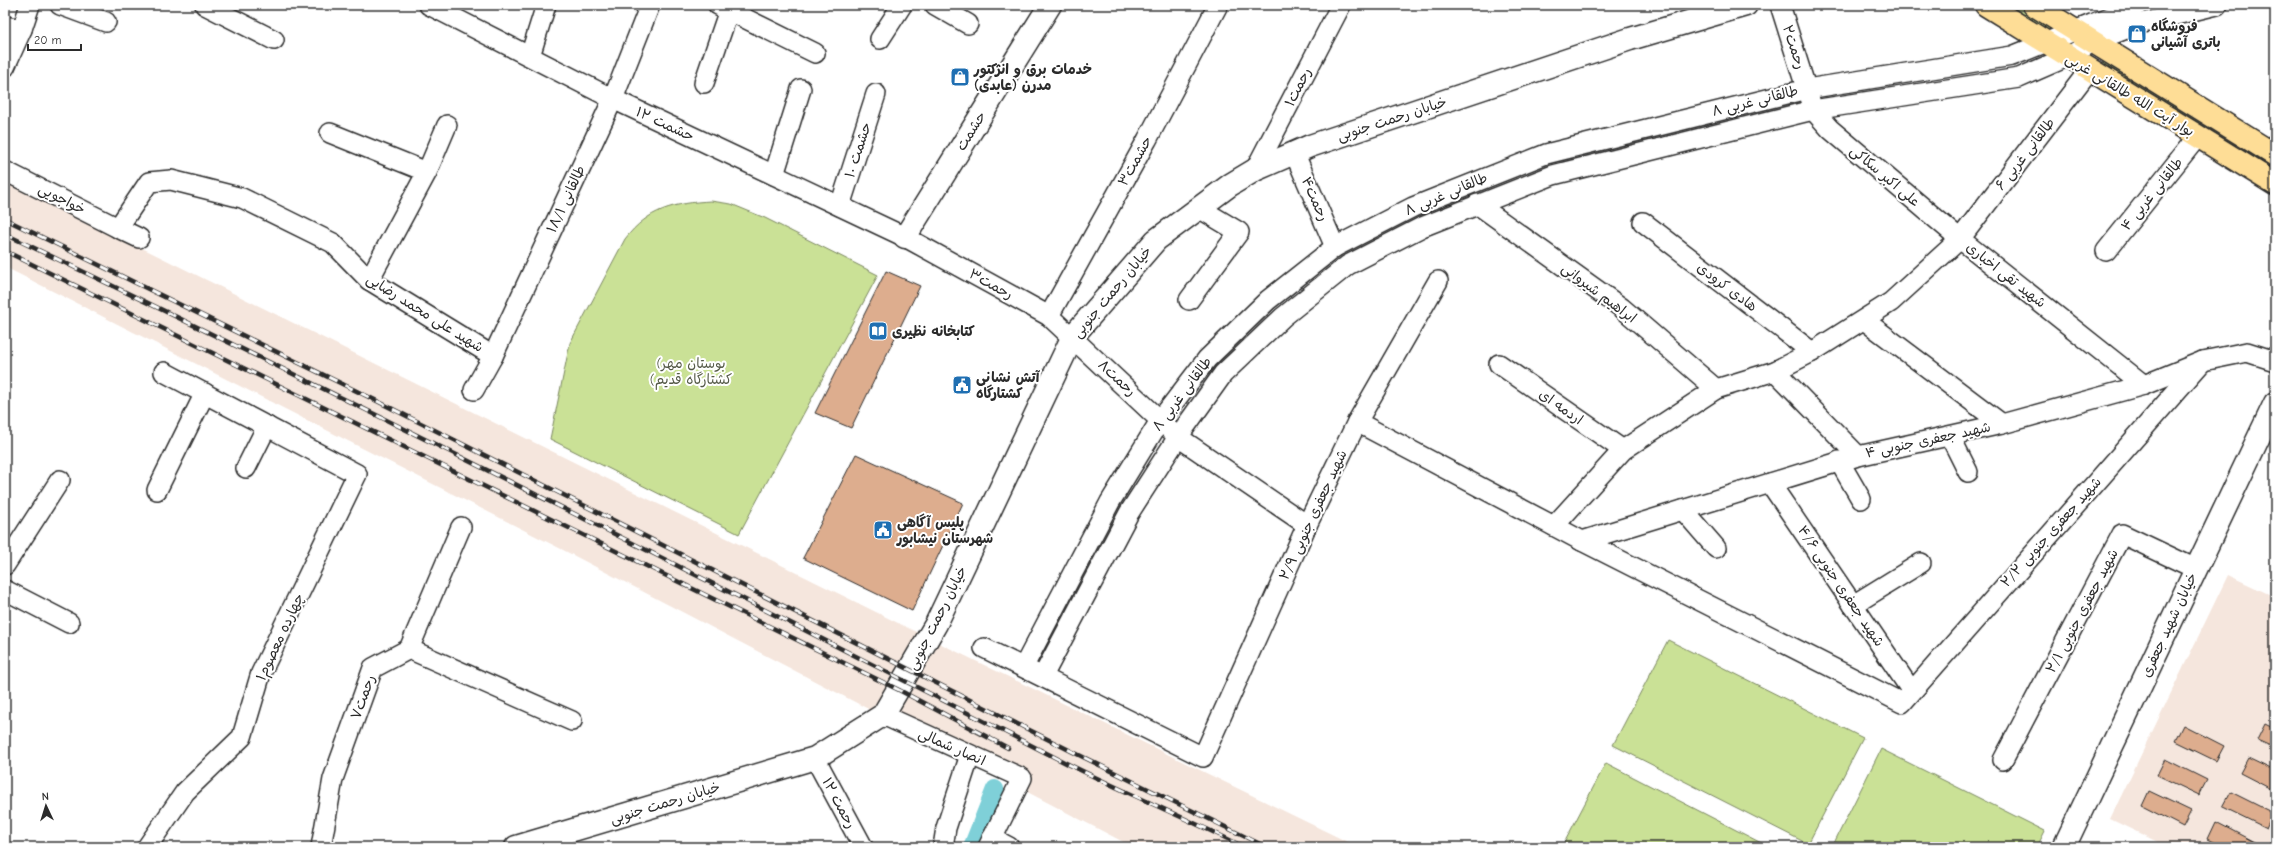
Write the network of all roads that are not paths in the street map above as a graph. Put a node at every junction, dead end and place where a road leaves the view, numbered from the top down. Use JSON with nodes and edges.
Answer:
{"nodes":[{"id":1,"x":30,"y":5,"type":"edge"},
{"id":2,"x":60,"y":5,"type":"edge"},
{"id":3,"x":205,"y":5,"type":"edge"},
{"id":4,"x":429,"y":5,"type":"edge"},
{"id":5,"x":546,"y":5,"type":"edge"},
{"id":6,"x":650,"y":5,"type":"edge"},
{"id":7,"x":902,"y":5,"type":"edge"},
{"id":8,"x":935,"y":5,"type":"edge"},
{"id":9,"x":1050,"y":5,"type":"edge"},
{"id":10,"x":1218,"y":5,"type":"edge"},
{"id":11,"x":1341,"y":5,"type":"edge"},
{"id":12,"x":1746,"y":5,"type":"edge"},
{"id":13,"x":1780,"y":5,"type":"edge"},
{"id":14,"x":1986,"y":5,"type":"edge"},
{"id":15,"x":2034,"y":5,"type":"edge"},
{"id":16,"x":2139,"y":5,"type":"edge"},
{"id":17,"x":2217,"y":5,"type":"edge"},
{"id":18,"x":724,"y":8,"type":"edge"},
{"id":19,"x":106,"y":22,"type":"dead end"},
{"id":20,"x":968,"y":24,"type":"dead end"},
{"id":21,"x":13,"y":27,"type":"edge"},
{"id":22,"x":2074,"y":30,"type":"junction"},
{"id":23,"x":880,"y":39,"type":"dead end"},
{"id":24,"x":274,"y":40,"type":"dead end"},
{"id":25,"x":2046,"y":42,"type":"junction"},
{"id":26,"x":2093,"y":42,"type":"junction"},
{"id":27,"x":815,"y":53,"type":"dead end"},
{"id":28,"x":530,"y":56,"type":"junction"},
{"id":29,"x":2067,"y":57,"type":"junction"},
{"id":30,"x":5,"y":67,"type":"edge"},
{"id":31,"x":2090,"y":70,"type":"junction"},
{"id":32,"x":704,"y":83,"type":"dead end"},
{"id":33,"x":801,"y":89,"type":"dead end"},
{"id":34,"x":1807,"y":89,"type":"junction"},
{"id":35,"x":876,"y":94,"type":"dead end"},
{"id":36,"x":612,"y":99,"type":"junction"},
{"id":37,"x":1813,"y":110,"type":"junction"},
{"id":38,"x":447,"y":125,"type":"dead end"},
{"id":39,"x":330,"y":133,"type":"dead end"},
{"id":40,"x":2198,"y":136,"type":"junction"},
{"id":41,"x":1294,"y":152,"type":"junction"},
{"id":42,"x":2275,"y":155,"type":"edge"},
{"id":43,"x":1255,"y":170,"type":"junction"},
{"id":44,"x":5,"y":171,"type":"edge"},
{"id":45,"x":427,"y":172,"type":"junction"},
{"id":46,"x":774,"y":175,"type":"junction"},
{"id":47,"x":2275,"y":184,"type":"edge"},
{"id":48,"x":1477,"y":204,"type":"junction"},
{"id":49,"x":840,"y":206,"type":"junction"},
{"id":50,"x":1199,"y":208,"type":"junction"},
{"id":51,"x":1643,"y":222,"type":"dead end"},
{"id":52,"x":118,"y":228,"type":"junction"},
{"id":53,"x":905,"y":236,"type":"junction"},
{"id":54,"x":139,"y":238,"type":"dead end"},
{"id":55,"x":1960,"y":239,"type":"junction"},
{"id":56,"x":1335,"y":247,"type":"junction"},
{"id":57,"x":2106,"y":251,"type":"dead end"},
{"id":58,"x":1299,"y":276,"type":"junction"},
{"id":59,"x":369,"y":280,"type":"junction"},
{"id":60,"x":1438,"y":281,"type":"dead end"},
{"id":61,"x":1314,"y":292,"type":"junction"},
{"id":62,"x":1189,"y":300,"type":"dead end"},
{"id":63,"x":1049,"y":316,"type":"junction"},
{"id":64,"x":1864,"y":320,"type":"junction"},
{"id":65,"x":1073,"y":336,"type":"junction"},
{"id":66,"x":1812,"y":352,"type":"junction"},
{"id":67,"x":493,"y":356,"type":"junction"},
{"id":68,"x":2203,"y":361,"type":"junction"},
{"id":69,"x":2275,"y":361,"type":"edge"},
{"id":70,"x":1499,"y":364,"type":"dead end"},
{"id":71,"x":1775,"y":371,"type":"junction"},
{"id":72,"x":164,"y":372,"type":"dead end"},
{"id":73,"x":2144,"y":385,"type":"junction"},
{"id":74,"x":1716,"y":389,"type":"junction"},
{"id":75,"x":474,"y":390,"type":"dead end"},
{"id":76,"x":205,"y":393,"type":"junction"},
{"id":77,"x":2275,"y":403,"type":"edge"},
{"id":78,"x":1161,"y":419,"type":"junction"},
{"id":79,"x":1357,"y":422,"type":"junction"},
{"id":80,"x":2002,"y":424,"type":"junction"},
{"id":81,"x":267,"y":426,"type":"junction"},
{"id":82,"x":1950,"y":436,"type":"junction"},
{"id":83,"x":1178,"y":437,"type":"junction"},
{"id":84,"x":1623,"y":450,"type":"junction"},
{"id":85,"x":1858,"y":456,"type":"junction"},
{"id":86,"x":1839,"y":461,"type":"junction"},
{"id":87,"x":246,"y":468,"type":"dead end"},
{"id":88,"x":1968,"y":472,"type":"dead end"},
{"id":89,"x":60,"y":480,"type":"dead end"},
{"id":90,"x":1770,"y":483,"type":"junction"},
{"id":91,"x":157,"y":490,"type":"dead end"},
{"id":92,"x":1861,"y":499,"type":"dead end"},
{"id":93,"x":1683,"y":510,"type":"junction"},
{"id":94,"x":1307,"y":525,"type":"junction"},
{"id":95,"x":1554,"y":526,"type":"junction"},
{"id":96,"x":461,"y":527,"type":"dead end"},
{"id":97,"x":1582,"y":541,"type":"junction"},
{"id":98,"x":1716,"y":548,"type":"dead end"},
{"id":99,"x":1921,"y":563,"type":"dead end"},
{"id":100,"x":5,"y":565,"type":"edge"},
{"id":101,"x":2196,"y":569,"type":"junction"},
{"id":102,"x":5,"y":590,"type":"edge"},
{"id":103,"x":1854,"y":605,"type":"junction"},
{"id":104,"x":69,"y":623,"type":"dead end"},
{"id":105,"x":984,"y":648,"type":"dead end"},
{"id":106,"x":409,"y":649,"type":"junction"},
{"id":107,"x":1024,"y":666,"type":"junction"},
{"id":108,"x":1044,"y":676,"type":"junction"},
{"id":109,"x":1906,"y":697,"type":"junction"},
{"id":110,"x":882,"y":715,"type":"junction"},
{"id":111,"x":572,"y":721,"type":"dead end"},
{"id":112,"x":970,"y":755,"type":"junction"},
{"id":113,"x":815,"y":758,"type":"junction"},
{"id":114,"x":2003,"y":760,"type":"dead end"},
{"id":115,"x":990,"y":842,"type":"edge"},
{"id":116,"x":521,"y":846,"type":"edge"},
{"id":117,"x":147,"y":847,"type":"edge"},
{"id":118,"x":321,"y":847,"type":"edge"},
{"id":119,"x":863,"y":847,"type":"edge"},
{"id":120,"x":943,"y":847,"type":"edge"},
{"id":121,"x":1009,"y":847,"type":"edge"},
{"id":122,"x":2064,"y":847,"type":"edge"}],
"edges":[{"from":1,"to":21,"type":"street"},
{"from":2,"to":19,"type":"street"},
{"from":3,"to":24,"type":"street"},
{"from":4,"to":28,"type":"street","name":"حشمت ۱۲"},
{"from":5,"to":28,"type":"street"},
{"from":6,"to":36,"type":"street","name":"طالقانی ۱۸/۱"},
{"from":7,"to":23,"type":"street"},
{"from":8,"to":20,"type":"street"},
{"from":9,"to":53,"type":"street","name":"حشمت"},
{"from":10,"to":63,"type":"street","name":"حشمت۳"},
{"from":11,"to":43,"type":"street","name":"رحمت۱"},
{"from":12,"to":41,"type":"street","name":"خیابان رحمت جنوبی"},
{"from":13,"to":34,"type":"street","name":"رحمت۲"},
{"from":14,"to":25,"type":"main road","name":"بوار آیت الله طالقانی غربی"},
{"from":15,"to":22,"type":"main road","name":"بوار آیت الله طالقانی غربی"},
{"from":16,"to":22,"type":"street","name":"طالقانی غربی ۸"},
{"from":17,"to":26,"type":"street","name":"طالقانی غربی ۸"},
{"from":18,"to":27,"type":"street"},
{"from":18,"to":32,"type":"street"},
{"from":21,"to":30,"type":"street"},
{"from":22,"to":25,"type":"street","name":"طالقانی غربی ۸"},
{"from":22,"to":26,"type":"main road","name":"بوار آیت الله طالقانی غربی"},
{"from":25,"to":29,"type":"main road","name":"بوار آیت الله طالقانی غربی"},
{"from":25,"to":34,"type":"street","name":"طالقانی غربی ۸"},
{"from":26,"to":29,"type":"street","name":"طالقانی غربی ۸"},
{"from":26,"to":42,"type":"main road","name":"بوار آیت الله طالقانی غربی"},
{"from":28,"to":36,"type":"street","name":"حشمت ۱۲"},
{"from":29,"to":31,"type":"main road","name":"بوار آیت الله طالقانی غربی"},
{"from":29,"to":37,"type":"street","name":"طالقانی غربی ۸"},
{"from":31,"to":40,"type":"main road","name":"بوار آیت الله طالقانی غربی"},
{"from":31,"to":55,"type":"street","name":"طالقانی غربی ۶"},
{"from":33,"to":46,"type":"street"},
{"from":34,"to":37,"type":"street","name":"رحمت۲"},
{"from":34,"to":56,"type":"street","name":"طالقانی غربی ۸"},
{"from":35,"to":49,"type":"street","name":"حشمت ۱۰"},
{"from":36,"to":46,"type":"street","name":"حشمت ۱۲"},
{"from":36,"to":67,"type":"street","name":"طالقانی ۱۸/۱"},
{"from":37,"to":48,"type":"street","name":"طالقانی غربی ۸"},
{"from":37,"to":55,"type":"street","name":"علی اکبر سکاکی"},
{"from":38,"to":45,"type":"street"},
{"from":39,"to":45,"type":"street"},
{"from":40,"to":47,"type":"main road","name":"بوار آیت الله طالقانی غربی"},
{"from":40,"to":57,"type":"street","name":"طالقانی غربی ۴"},
{"from":41,"to":43,"type":"street","name":"خیابان رحمت جنوبی"},
{"from":41,"to":56,"type":"street","name":"رحمت۴"},
{"from":43,"to":50,"type":"street","name":"خیابان رحمت جنوبی"},
{"from":44,"to":52,"type":"street","name":"خواجویی"},
{"from":45,"to":59,"type":"street"},
{"from":46,"to":49,"type":"street","name":"حشمت ۱۲"},
{"from":48,"to":61,"type":"street","name":"طالقانی غربی ۸"},
{"from":48,"to":74,"type":"street","name":"ابراهیم شیروانی"},
{"from":49,"to":53,"type":"street","name":"حشمت ۱۲"},
{"from":50,"to":62,"type":"street"},
{"from":50,"to":65,"type":"street","name":"خیابان رحمت جنوبی"},
{"from":51,"to":66,"type":"street","name":"هادی کرودی"},
{"from":52,"to":54,"type":"street"},
{"from":52,"to":59,"type":"street","name":"شهید علی محمد رضایی"},
{"from":53,"to":63,"type":"street","name":"رحمت۳"},
{"from":55,"to":64,"type":"street","name":"طالقانی غربی ۶"},
{"from":55,"to":73,"type":"street","name":"شهید تقی اخباری"},
{"from":56,"to":58,"type":"street","name":"طالقانی غربی ۸"},
{"from":58,"to":61,"type":"street"},
{"from":58,"to":78,"type":"street","name":"طالقانی غربی ۸"},
{"from":59,"to":67,"type":"street","name":"شهید علی محمد رضایی"},
{"from":60,"to":79,"type":"street","name":"شهید جعفری جنوبی ۲/۹"},
{"from":61,"to":83,"type":"street","name":"طالقانی غربی ۸"},
{"from":63,"to":65,"type":"street","name":"رحمت۳"},
{"from":64,"to":66,"type":"street","name":"طالقانی غربی ۶"},
{"from":64,"to":80,"type":"street"},
{"from":65,"to":78,"type":"street","name":"رحمت۸"},
{"from":65,"to":110,"type":"street","name":"خیابان رحمت جنوبی"},
{"from":66,"to":71,"type":"street","name":"طالقانی غربی ۶"},
{"from":67,"to":75,"type":"street","name":"طالقانی ۱۸/۱"},
{"from":68,"to":69,"type":"street","name":"شهید جعفری جنوبی ۴"},
{"from":68,"to":73,"type":"street","name":"شهید جعفری جنوبی ۴"},
{"from":68,"to":109,"type":"street","name":"شهید جعفری جنوبی ۲/۲"},
{"from":70,"to":84,"type":"street","name":"اردمه ای"},
{"from":71,"to":74,"type":"street","name":"طالقانی غربی ۶"},
{"from":71,"to":85,"type":"street"},
{"from":72,"to":76,"type":"street"},
{"from":73,"to":80,"type":"street","name":"شهید جعفری جنوبی ۴"},
{"from":74,"to":84,"type":"street","name":"طالقانی غربی ۶"},
{"from":76,"to":81,"type":"street"},
{"from":76,"to":91,"type":"street"},
{"from":77,"to":101,"type":"street","name":"خیابان شهید جعفری"},
{"from":78,"to":83,"type":"street","name":"رحمت۸"},
{"from":78,"to":107,"type":"street","name":"طالقانی غربی ۸"},
{"from":79,"to":94,"type":"street","name":"شهید جعفری جنوبی ۲/۹"},
{"from":79,"to":95,"type":"street"},
{"from":80,"to":82,"type":"street","name":"شهید جعفری جنوبی ۴"},
{"from":81,"to":87,"type":"street"},
{"from":81,"to":117,"type":"street","name":"چهارده معصوم۱"},
{"from":82,"to":85,"type":"street","name":"شهید جعفری جنوبی ۴"},
{"from":82,"to":88,"type":"street"},
{"from":83,"to":94,"type":"street","name":"رحمت۸"},
{"from":83,"to":108,"type":"street","name":"طالقانی غربی ۸"},
{"from":84,"to":95,"type":"street","name":"طالقانی غربی ۶"},
{"from":85,"to":86,"type":"street","name":"شهید جعفری جنوبی ۴"},
{"from":86,"to":90,"type":"street","name":"شهید جعفری جنوبی ۴"},
{"from":86,"to":92,"type":"street"},
{"from":89,"to":100,"type":"street"},
{"from":90,"to":93,"type":"street","name":"شهید جعفری جنوبی ۴"},
{"from":90,"to":103,"type":"street","name":"شهید جعفری جنوبی ۴/۶"},
{"from":93,"to":97,"type":"street","name":"شهید جعفری جنوبی ۴"},
{"from":93,"to":98,"type":"street"},
{"from":94,"to":108,"type":"street","name":"شهید جعفری جنوبی ۲/۹"},
{"from":95,"to":97,"type":"street"},
{"from":96,"to":106,"type":"street"},
{"from":97,"to":109,"type":"street"},
{"from":99,"to":103,"type":"street"},
{"from":101,"to":114,"type":"street","name":"شهید جعفری جنوبی ۲/۱"},
{"from":101,"to":122,"type":"street","name":"خیابان شهید جعفری"},
{"from":102,"to":104,"type":"street"},
{"from":103,"to":109,"type":"street","name":"شهید جعفری جنوبی ۴/۶"},
{"from":105,"to":107,"type":"street"},
{"from":106,"to":111,"type":"street"},
{"from":106,"to":118,"type":"street","name":"رحمت۷"},
{"from":107,"to":108,"type":"street"},
{"from":110,"to":112,"type":"street","name":"انصار شمالی"},
{"from":110,"to":113,"type":"street","name":"خیابان رحمت جنوبی"},
{"from":112,"to":115,"type":"street","name":"انصار شمالی"},
{"from":112,"to":120,"type":"street"},
{"from":113,"to":116,"type":"street","name":"خیابان رحمت جنوبی"},
{"from":113,"to":119,"type":"street","name":"رحمت ۱۲"},
{"from":115,"to":121,"type":"street"}]}
